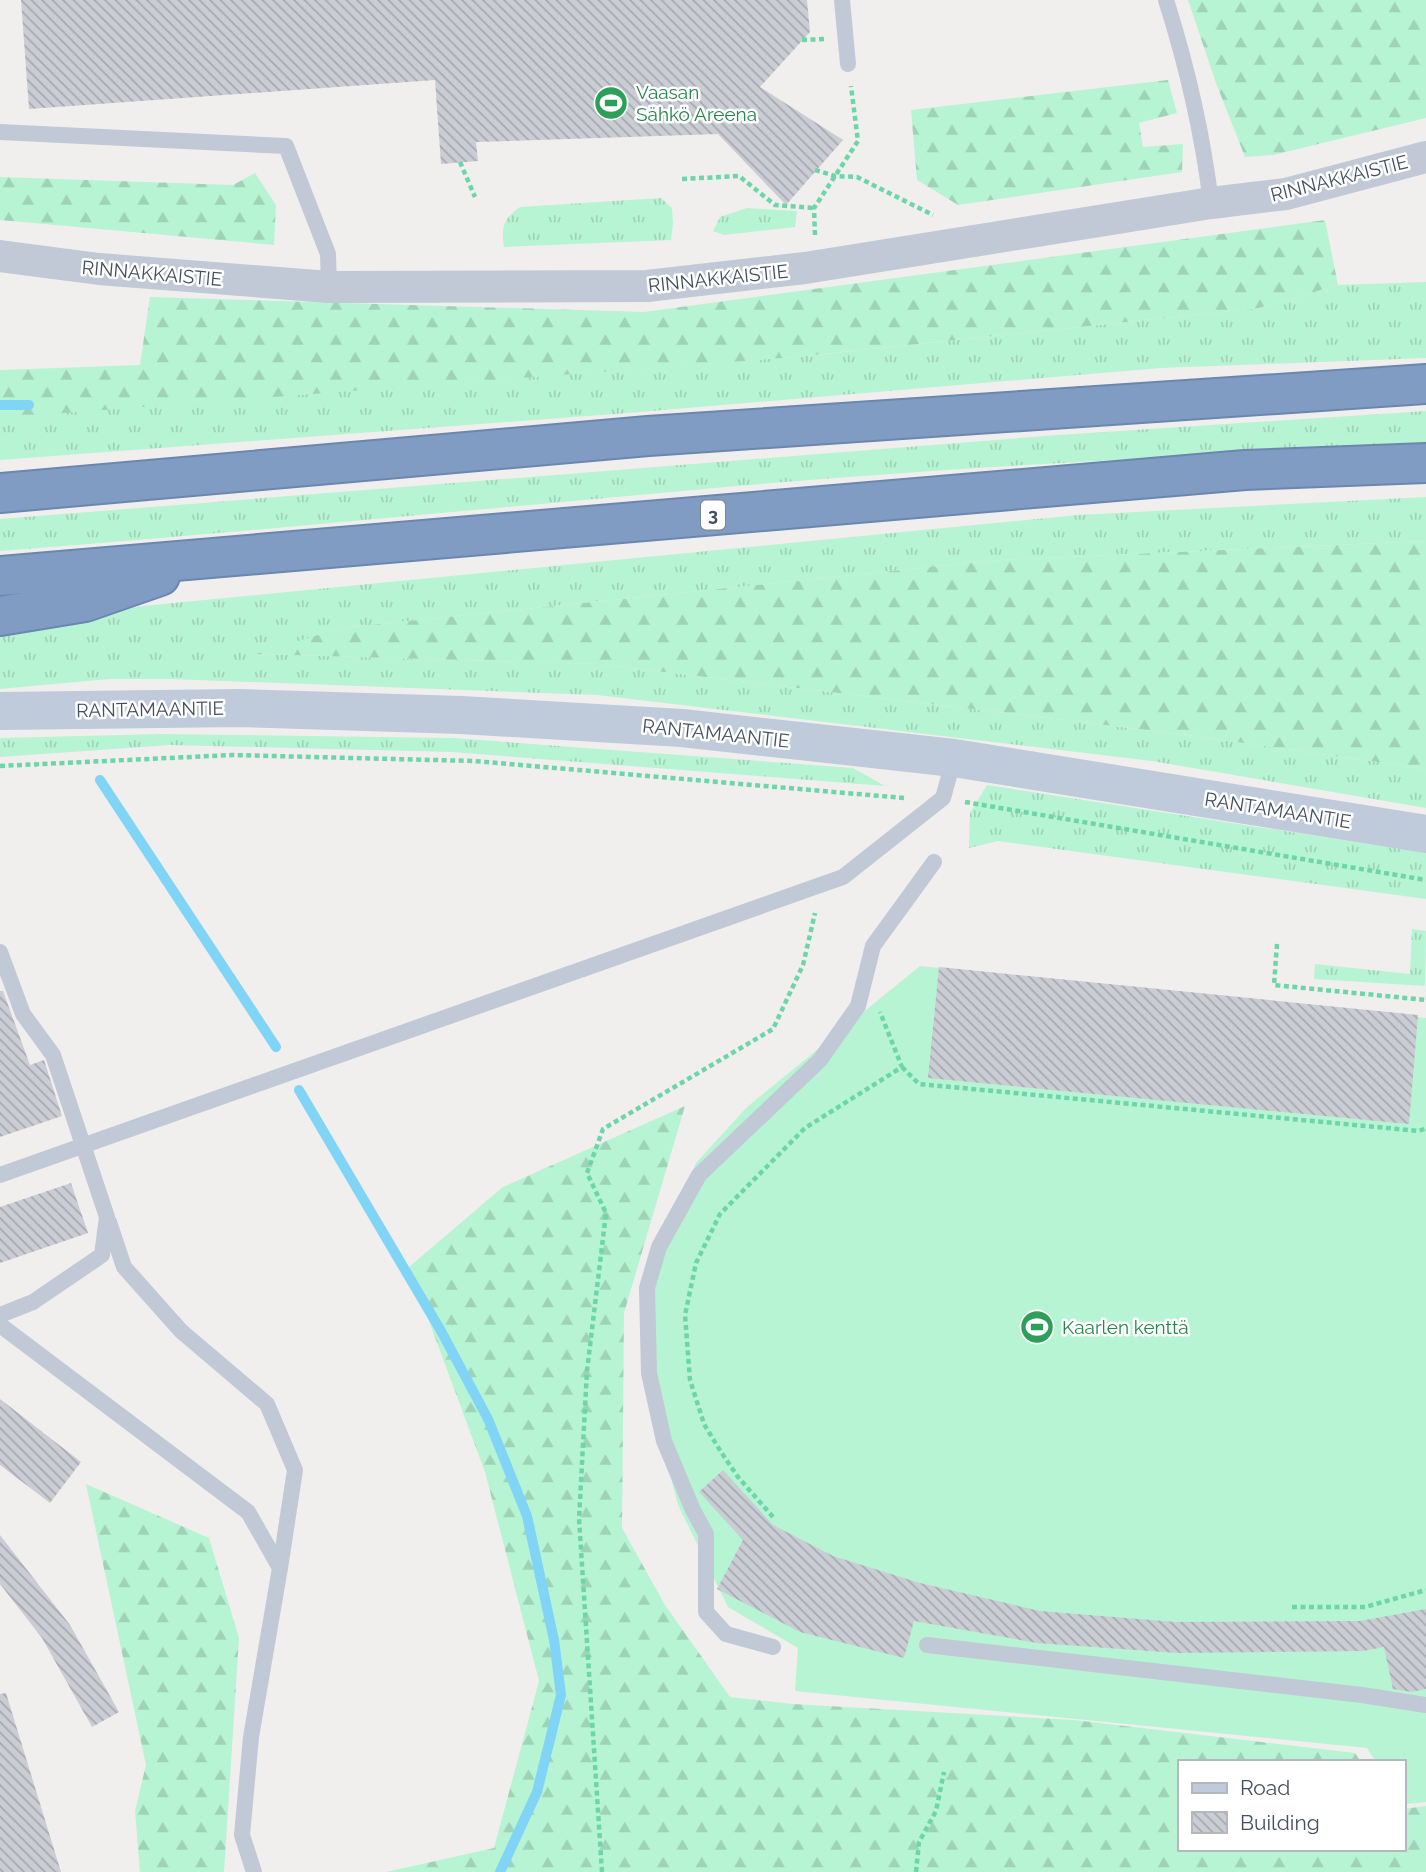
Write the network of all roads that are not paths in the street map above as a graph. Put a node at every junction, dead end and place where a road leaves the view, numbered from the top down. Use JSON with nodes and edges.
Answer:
{"nodes":[{"id":1,"x":842,"y":0,"type":"edge"},
{"id":2,"x":1166,"y":0,"type":"edge"},
{"id":3,"x":848,"y":64,"type":"road end"},
{"id":4,"x":0,"y":132,"type":"edge"},
{"id":5,"x":1426,"y":157,"type":"edge"},
{"id":6,"x":1211,"y":203,"type":"junction"},
{"id":7,"x":0,"y":256,"type":"edge"},
{"id":8,"x":329,"y":287,"type":"junction"},
{"id":9,"x":1426,"y":384,"type":"edge"},
{"id":10,"x":1426,"y":463,"type":"edge"},
{"id":11,"x":0,"y":493,"type":"edge"},
{"id":12,"x":213,"y":557,"type":"junction"},
{"id":13,"x":0,"y":576,"type":"edge"},
{"id":14,"x":0,"y":616,"type":"edge"},
{"id":15,"x":0,"y":711,"type":"edge"},
{"id":16,"x":954,"y":758,"type":"junction"},
{"id":17,"x":1426,"y":834,"type":"edge"},
{"id":18,"x":934,"y":862,"type":"dead end"},
{"id":19,"x":0,"y":952,"type":"edge"},
{"id":20,"x":82,"y":1145,"type":"junction"},
{"id":21,"x":0,"y":1175,"type":"edge"},
{"id":22,"x":107,"y":1217,"type":"junction"},
{"id":23,"x":0,"y":1315,"type":"edge"},
{"id":24,"x":0,"y":1325,"type":"edge"},
{"id":25,"x":280,"y":1568,"type":"junction"},
{"id":26,"x":928,"y":1645,"type":"dead end"},
{"id":27,"x":773,"y":1647,"type":"dead end"},
{"id":28,"x":1426,"y":1704,"type":"edge"},
{"id":29,"x":254,"y":1872,"type":"edge"}],
"edges":[{"from":1,"to":3,"type":"lane"},
{"from":2,"to":6,"type":"lane"},
{"from":4,"to":8,"type":"lane"},
{"from":5,"to":6,"type":"street","name":"RINNAKKAISTIE"},
{"from":6,"to":8,"type":"street","name":"RINNAKKAISTIE"},
{"from":7,"to":8,"type":"street","name":"RINNAKKAISTIE"},
{"from":9,"to":11,"type":"highway"},
{"from":10,"to":12,"type":"highway","number":"3"},
{"from":12,"to":13,"type":"highway","number":"3"},
{"from":12,"to":14,"type":"highway"},
{"from":15,"to":16,"type":"main road","name":"RANTAMAANTIE"},
{"from":16,"to":17,"type":"main road","name":"RANTAMAANTIE"},
{"from":16,"to":20,"type":"lane"},
{"from":18,"to":27,"type":"lane"},
{"from":19,"to":20,"type":"lane"},
{"from":20,"to":21,"type":"lane"},
{"from":20,"to":22,"type":"lane"},
{"from":22,"to":23,"type":"lane"},
{"from":22,"to":25,"type":"lane"},
{"from":24,"to":25,"type":"lane"},
{"from":25,"to":29,"type":"lane"},
{"from":26,"to":28,"type":"lane"}]}
